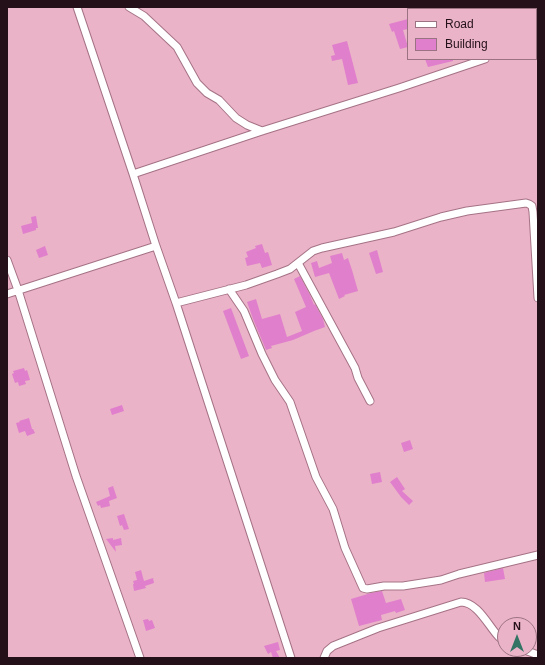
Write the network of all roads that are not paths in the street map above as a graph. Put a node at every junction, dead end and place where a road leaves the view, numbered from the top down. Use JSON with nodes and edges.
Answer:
{"nodes":[{"id":1,"x":77,"y":7,"type":"edge"},
{"id":2,"x":129,"y":7,"type":"edge"},
{"id":3,"x":482,"y":60,"type":"edge"},
{"id":4,"x":262,"y":131,"type":"junction"},
{"id":5,"x":133,"y":174,"type":"junction"},
{"id":6,"x":156,"y":246,"type":"junction"},
{"id":7,"x":7,"y":260,"type":"edge"},
{"id":8,"x":298,"y":263,"type":"junction"},
{"id":9,"x":229,"y":289,"type":"junction"},
{"id":10,"x":18,"y":290,"type":"junction"},
{"id":11,"x":7,"y":294,"type":"edge"},
{"id":12,"x":538,"y":298,"type":"edge"},
{"id":13,"x":176,"y":303,"type":"junction"},
{"id":14,"x":370,"y":401,"type":"dead end"},
{"id":15,"x":538,"y":554,"type":"edge"},
{"id":16,"x":497,"y":635,"type":"edge"},
{"id":17,"x":140,"y":658,"type":"edge"},
{"id":18,"x":291,"y":658,"type":"edge"},
{"id":19,"x":324,"y":658,"type":"edge"}],
"edges":[{"from":1,"to":5,"type":"street"},
{"from":2,"to":4,"type":"street"},
{"from":3,"to":4,"type":"street"},
{"from":4,"to":5,"type":"street"},
{"from":5,"to":6,"type":"street"},
{"from":6,"to":10,"type":"street"},
{"from":6,"to":13,"type":"street"},
{"from":7,"to":10,"type":"street"},
{"from":8,"to":9,"type":"street"},
{"from":8,"to":12,"type":"street"},
{"from":8,"to":14,"type":"street"},
{"from":9,"to":13,"type":"street"},
{"from":9,"to":15,"type":"street"},
{"from":10,"to":11,"type":"street"},
{"from":10,"to":17,"type":"street"},
{"from":13,"to":18,"type":"street"},
{"from":16,"to":19,"type":"street"}]}
